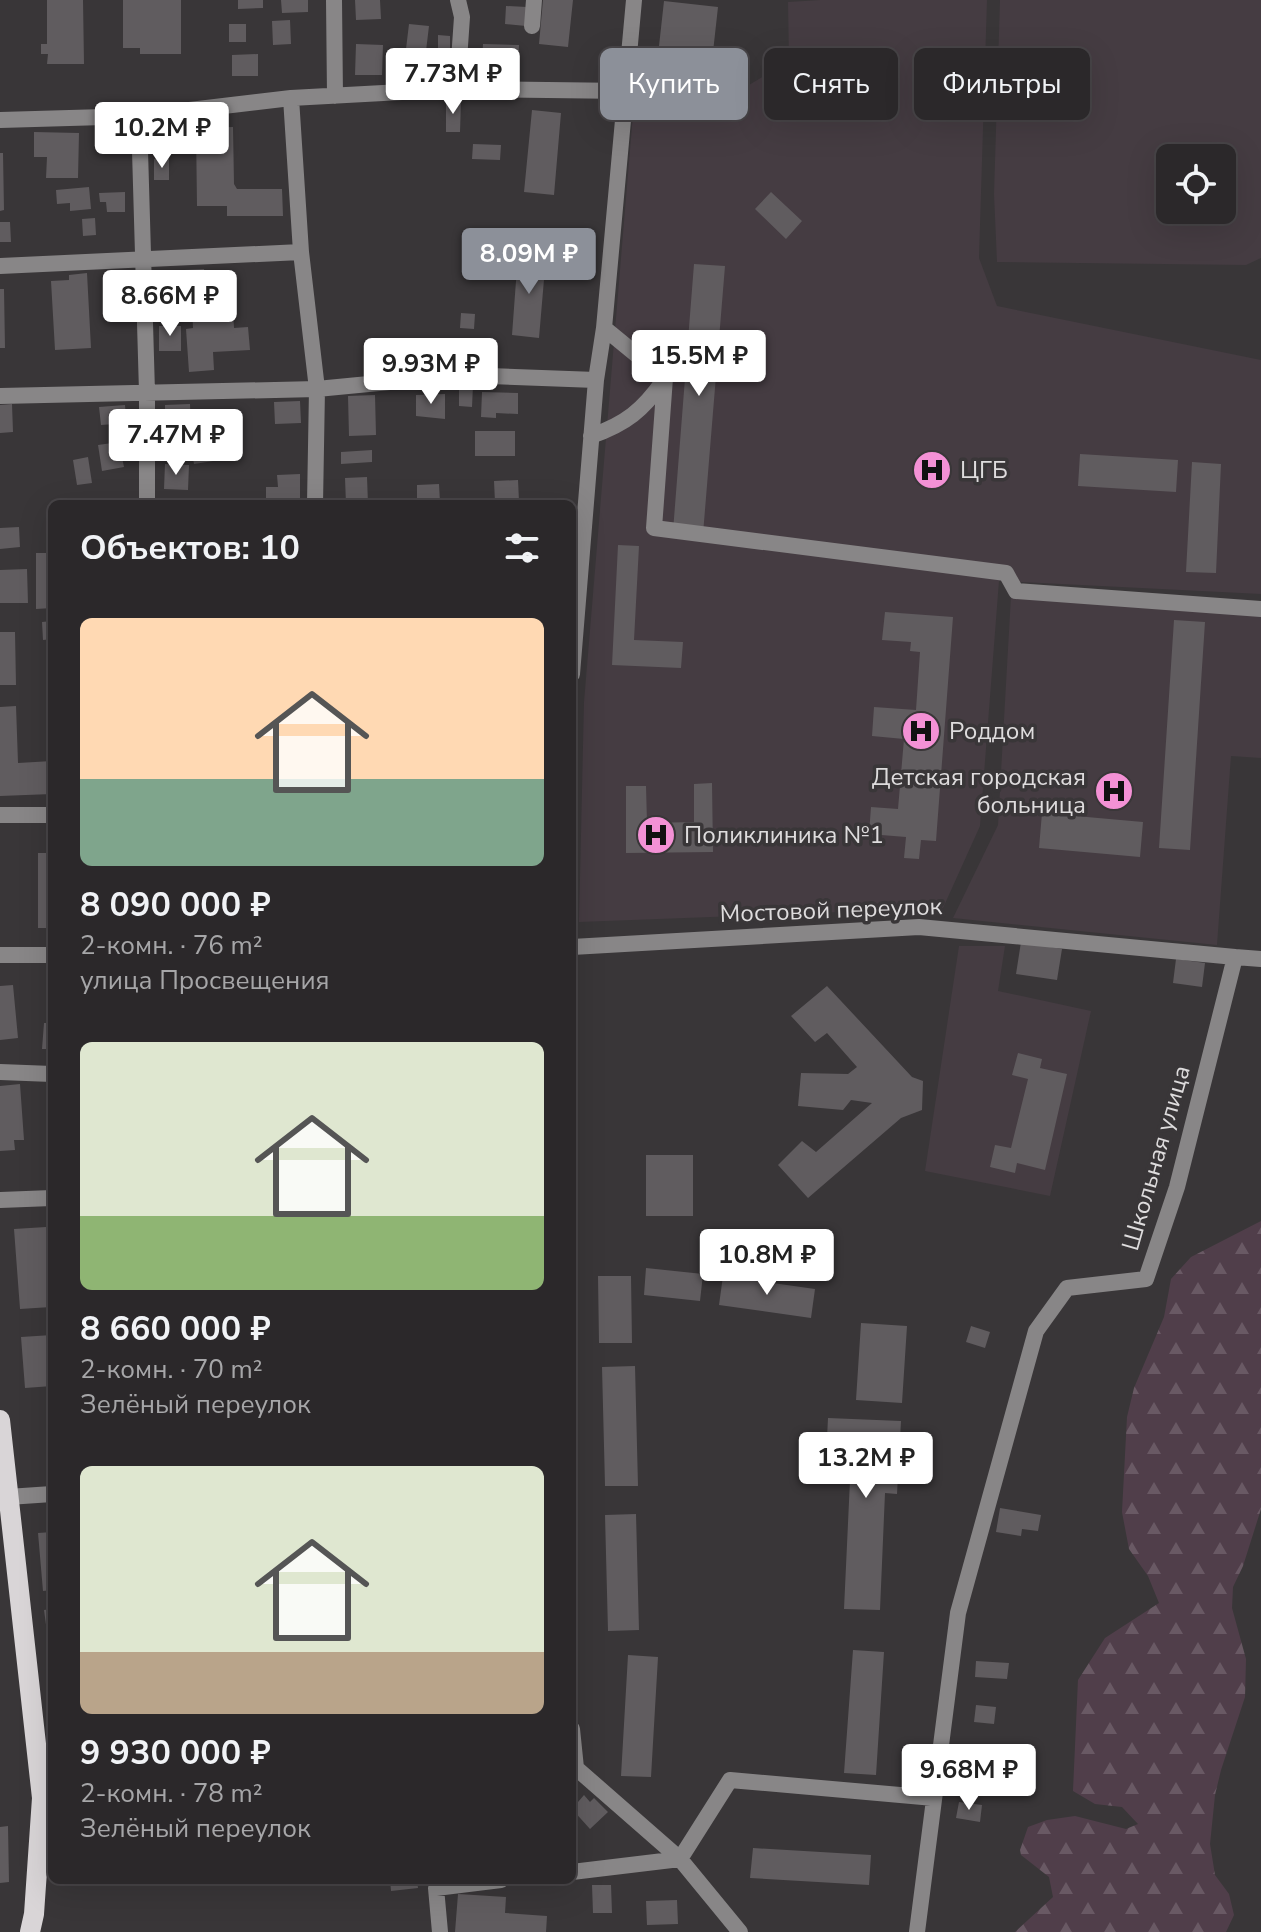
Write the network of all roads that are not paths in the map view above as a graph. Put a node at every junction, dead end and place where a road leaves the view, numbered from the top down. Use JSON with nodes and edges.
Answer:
{"nodes":[{"id":1,"x":334,"y":0,"type":"edge"},
{"id":2,"x":458,"y":0,"type":"edge"},
{"id":3,"x":534,"y":0,"type":"edge"},
{"id":4,"x":634,"y":0,"type":"edge"},
{"id":5,"x":532,"y":26,"type":"dead end"},
{"id":6,"x":630,"y":48,"type":"edge"},
{"id":7,"x":457,"y":89,"type":"junction"},
{"id":8,"x":600,"y":91,"type":"edge"},
{"id":9,"x":335,"y":96,"type":"junction"},
{"id":10,"x":291,"y":98,"type":"junction"},
{"id":11,"x":139,"y":116,"type":"junction"},
{"id":12,"x":0,"y":120,"type":"edge"},
{"id":13,"x":623,"y":120,"type":"edge"},
{"id":14,"x":301,"y":252,"type":"junction"},
{"id":15,"x":141,"y":258,"type":"junction"},
{"id":16,"x":0,"y":266,"type":"edge"},
{"id":17,"x":604,"y":328,"type":"junction"},
{"id":18,"x":665,"y":378,"type":"junction"},
{"id":19,"x":596,"y":380,"type":"junction"},
{"id":20,"x":317,"y":389,"type":"junction"},
{"id":21,"x":147,"y":392,"type":"junction"},
{"id":22,"x":0,"y":396,"type":"edge"},
{"id":23,"x":591,"y":436,"type":"junction"},
{"id":24,"x":147,"y":500,"type":"edge"},
{"id":25,"x":315,"y":500,"type":"edge"},
{"id":26,"x":1261,"y":609,"type":"edge"},
{"id":27,"x":576,"y":624,"type":"edge"},
{"id":28,"x":0,"y":815,"type":"edge"},
{"id":29,"x":48,"y":815,"type":"edge"},
{"id":30,"x":576,"y":947,"type":"edge"},
{"id":31,"x":0,"y":955,"type":"edge"},
{"id":32,"x":48,"y":955,"type":"edge"},
{"id":33,"x":1235,"y":957,"type":"junction"},
{"id":34,"x":1261,"y":959,"type":"edge"},
{"id":35,"x":0,"y":1072,"type":"edge"},
{"id":36,"x":48,"y":1074,"type":"edge"},
{"id":37,"x":48,"y":1198,"type":"edge"},
{"id":38,"x":0,"y":1200,"type":"edge"},
{"id":39,"x":0,"y":1420,"type":"edge"},
{"id":40,"x":48,"y":1494,"type":"edge"},
{"id":41,"x":8,"y":1497,"type":"junction"},
{"id":42,"x":576,"y":1768,"type":"edge"},
{"id":43,"x":934,"y":1798,"type":"junction"},
{"id":44,"x":680,"y":1859,"type":"junction"},
{"id":45,"x":576,"y":1872,"type":"edge"},
{"id":46,"x":468,"y":1884,"type":"edge"},
{"id":47,"x":30,"y":1932,"type":"edge"},
{"id":48,"x":440,"y":1932,"type":"edge"},
{"id":49,"x":740,"y":1932,"type":"edge"},
{"id":50,"x":917,"y":1932,"type":"edge"}],
"edges":[{"from":1,"to":9,"type":"street"},
{"from":2,"to":7,"type":"street"},
{"from":3,"to":5,"type":"street"},
{"from":4,"to":6,"type":"street"},
{"from":7,"to":8,"type":"street"},
{"from":7,"to":9,"type":"street"},
{"from":9,"to":10,"type":"street"},
{"from":10,"to":11,"type":"street"},
{"from":10,"to":14,"type":"street"},
{"from":11,"to":12,"type":"street"},
{"from":11,"to":15,"type":"street"},
{"from":13,"to":17,"type":"street"},
{"from":14,"to":15,"type":"street"},
{"from":14,"to":20,"type":"street"},
{"from":15,"to":16,"type":"street"},
{"from":15,"to":21,"type":"street"},
{"from":17,"to":18,"type":"street"},
{"from":17,"to":19,"type":"street"},
{"from":18,"to":23,"type":"street"},
{"from":18,"to":26,"type":"street"},
{"from":19,"to":20,"type":"street"},
{"from":19,"to":23,"type":"street"},
{"from":20,"to":21,"type":"street"},
{"from":20,"to":25,"type":"street"},
{"from":21,"to":22,"type":"street"},
{"from":21,"to":24,"type":"street"},
{"from":23,"to":27,"type":"street"},
{"from":28,"to":29,"type":"street"},
{"from":30,"to":33,"type":"street","name":"Мостовой переулок"},
{"from":31,"to":32,"type":"street"},
{"from":33,"to":34,"type":"street"},
{"from":33,"to":43,"type":"street","name":"Школьная улица"},
{"from":35,"to":36,"type":"street"},
{"from":37,"to":38,"type":"street"},
{"from":39,"to":41,"type":"main road"},
{"from":40,"to":41,"type":"street"},
{"from":41,"to":47,"type":"main road"},
{"from":42,"to":44,"type":"street"},
{"from":43,"to":44,"type":"street"},
{"from":43,"to":50,"type":"street","name":"Школьная улица"},
{"from":44,"to":45,"type":"street"},
{"from":44,"to":49,"type":"street"},
{"from":46,"to":48,"type":"street"}]}
